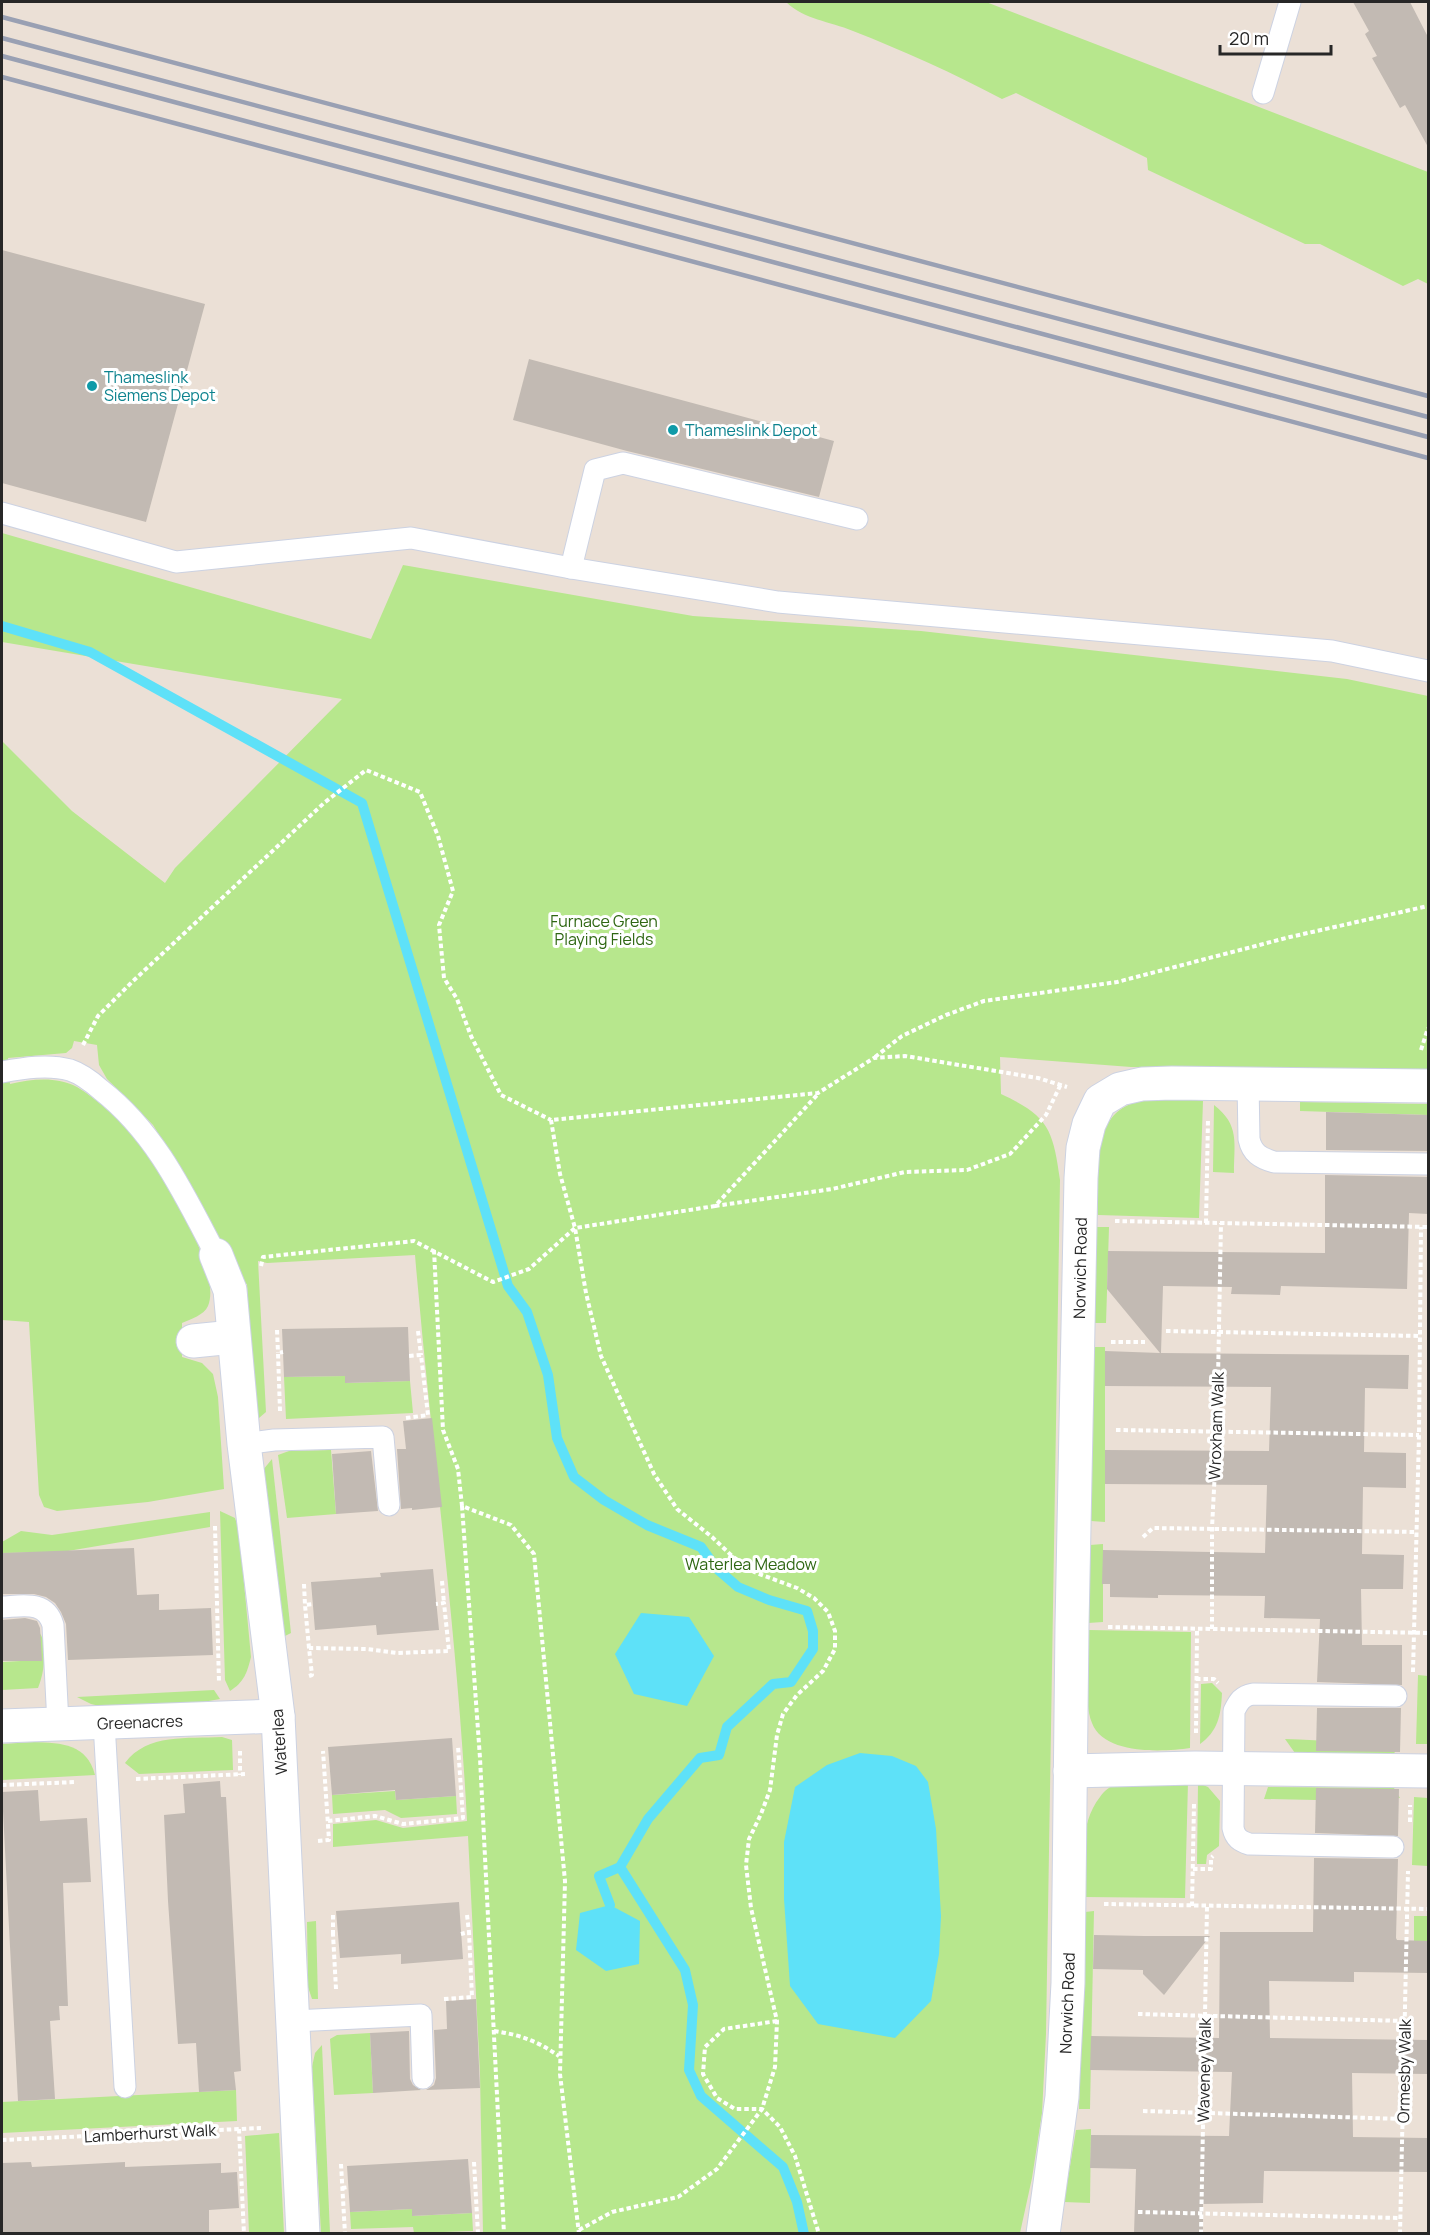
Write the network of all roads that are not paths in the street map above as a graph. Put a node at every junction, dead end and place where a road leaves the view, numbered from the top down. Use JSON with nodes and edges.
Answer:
{"nodes":[{"id":1,"x":1290,"y":2,"type":"edge"},
{"id":2,"x":1263,"y":93,"type":"dead end"},
{"id":3,"x":2,"y":513,"type":"edge"},
{"id":4,"x":857,"y":519,"type":"dead end"},
{"id":5,"x":572,"y":568,"type":"junction"},
{"id":6,"x":1428,"y":671,"type":"edge"},
{"id":7,"x":2,"y":1072,"type":"edge"},
{"id":8,"x":1248,"y":1083,"type":"junction"},
{"id":9,"x":1428,"y":1086,"type":"edge"},
{"id":10,"x":1428,"y":1164,"type":"edge"},
{"id":11,"x":216,"y":1255,"type":"joint"},
{"id":12,"x":234,"y":1337,"type":"junction"},
{"id":13,"x":193,"y":1341,"type":"dead end"},
{"id":14,"x":244,"y":1444,"type":"junction"},
{"id":15,"x":389,"y":1504,"type":"dead end"},
{"id":16,"x":2,"y":1607,"type":"edge"},
{"id":17,"x":1396,"y":1696,"type":"dead end"},
{"id":18,"x":278,"y":1716,"type":"junction"},
{"id":19,"x":104,"y":1723,"type":"junction"},
{"id":20,"x":58,"y":1724,"type":"junction"},
{"id":21,"x":2,"y":1726,"type":"edge"},
{"id":22,"x":1233,"y":1769,"type":"junction"},
{"id":23,"x":1070,"y":1771,"type":"junction"},
{"id":24,"x":1428,"y":1771,"type":"edge"},
{"id":25,"x":1394,"y":1847,"type":"dead end"},
{"id":26,"x":293,"y":2021,"type":"junction"},
{"id":27,"x":423,"y":2078,"type":"dead end"},
{"id":28,"x":125,"y":2087,"type":"dead end"},
{"id":29,"x":303,"y":2234,"type":"edge"},
{"id":30,"x":1043,"y":2234,"type":"edge"}],
"edges":[{"from":1,"to":2,"type":"lane"},
{"from":3,"to":5,"type":"lane"},
{"from":4,"to":5,"type":"lane"},
{"from":5,"to":6,"type":"lane"},
{"from":7,"to":11,"type":"lane"},
{"from":8,"to":9,"type":"street"},
{"from":8,"to":10,"type":"lane"},
{"from":8,"to":23,"type":"street","name":"Norwich Road"},
{"from":11,"to":12,"type":"street","name":"Waterlea"},
{"from":12,"to":13,"type":"street"},
{"from":12,"to":14,"type":"street","name":"Waterlea"},
{"from":14,"to":15,"type":"lane"},
{"from":14,"to":18,"type":"street","name":"Waterlea"},
{"from":16,"to":20,"type":"lane"},
{"from":17,"to":22,"type":"lane"},
{"from":18,"to":19,"type":"street","name":"Greenacres"},
{"from":18,"to":26,"type":"street","name":"Waterlea"},
{"from":19,"to":20,"type":"street","name":"Greenacres"},
{"from":19,"to":28,"type":"lane"},
{"from":20,"to":21,"type":"street","name":"Greenacres"},
{"from":22,"to":23,"type":"street"},
{"from":22,"to":24,"type":"street"},
{"from":22,"to":25,"type":"lane"},
{"from":23,"to":30,"type":"street","name":"Norwich Road"},
{"from":26,"to":27,"type":"lane"},
{"from":26,"to":29,"type":"street","name":"Waterlea"}]}
